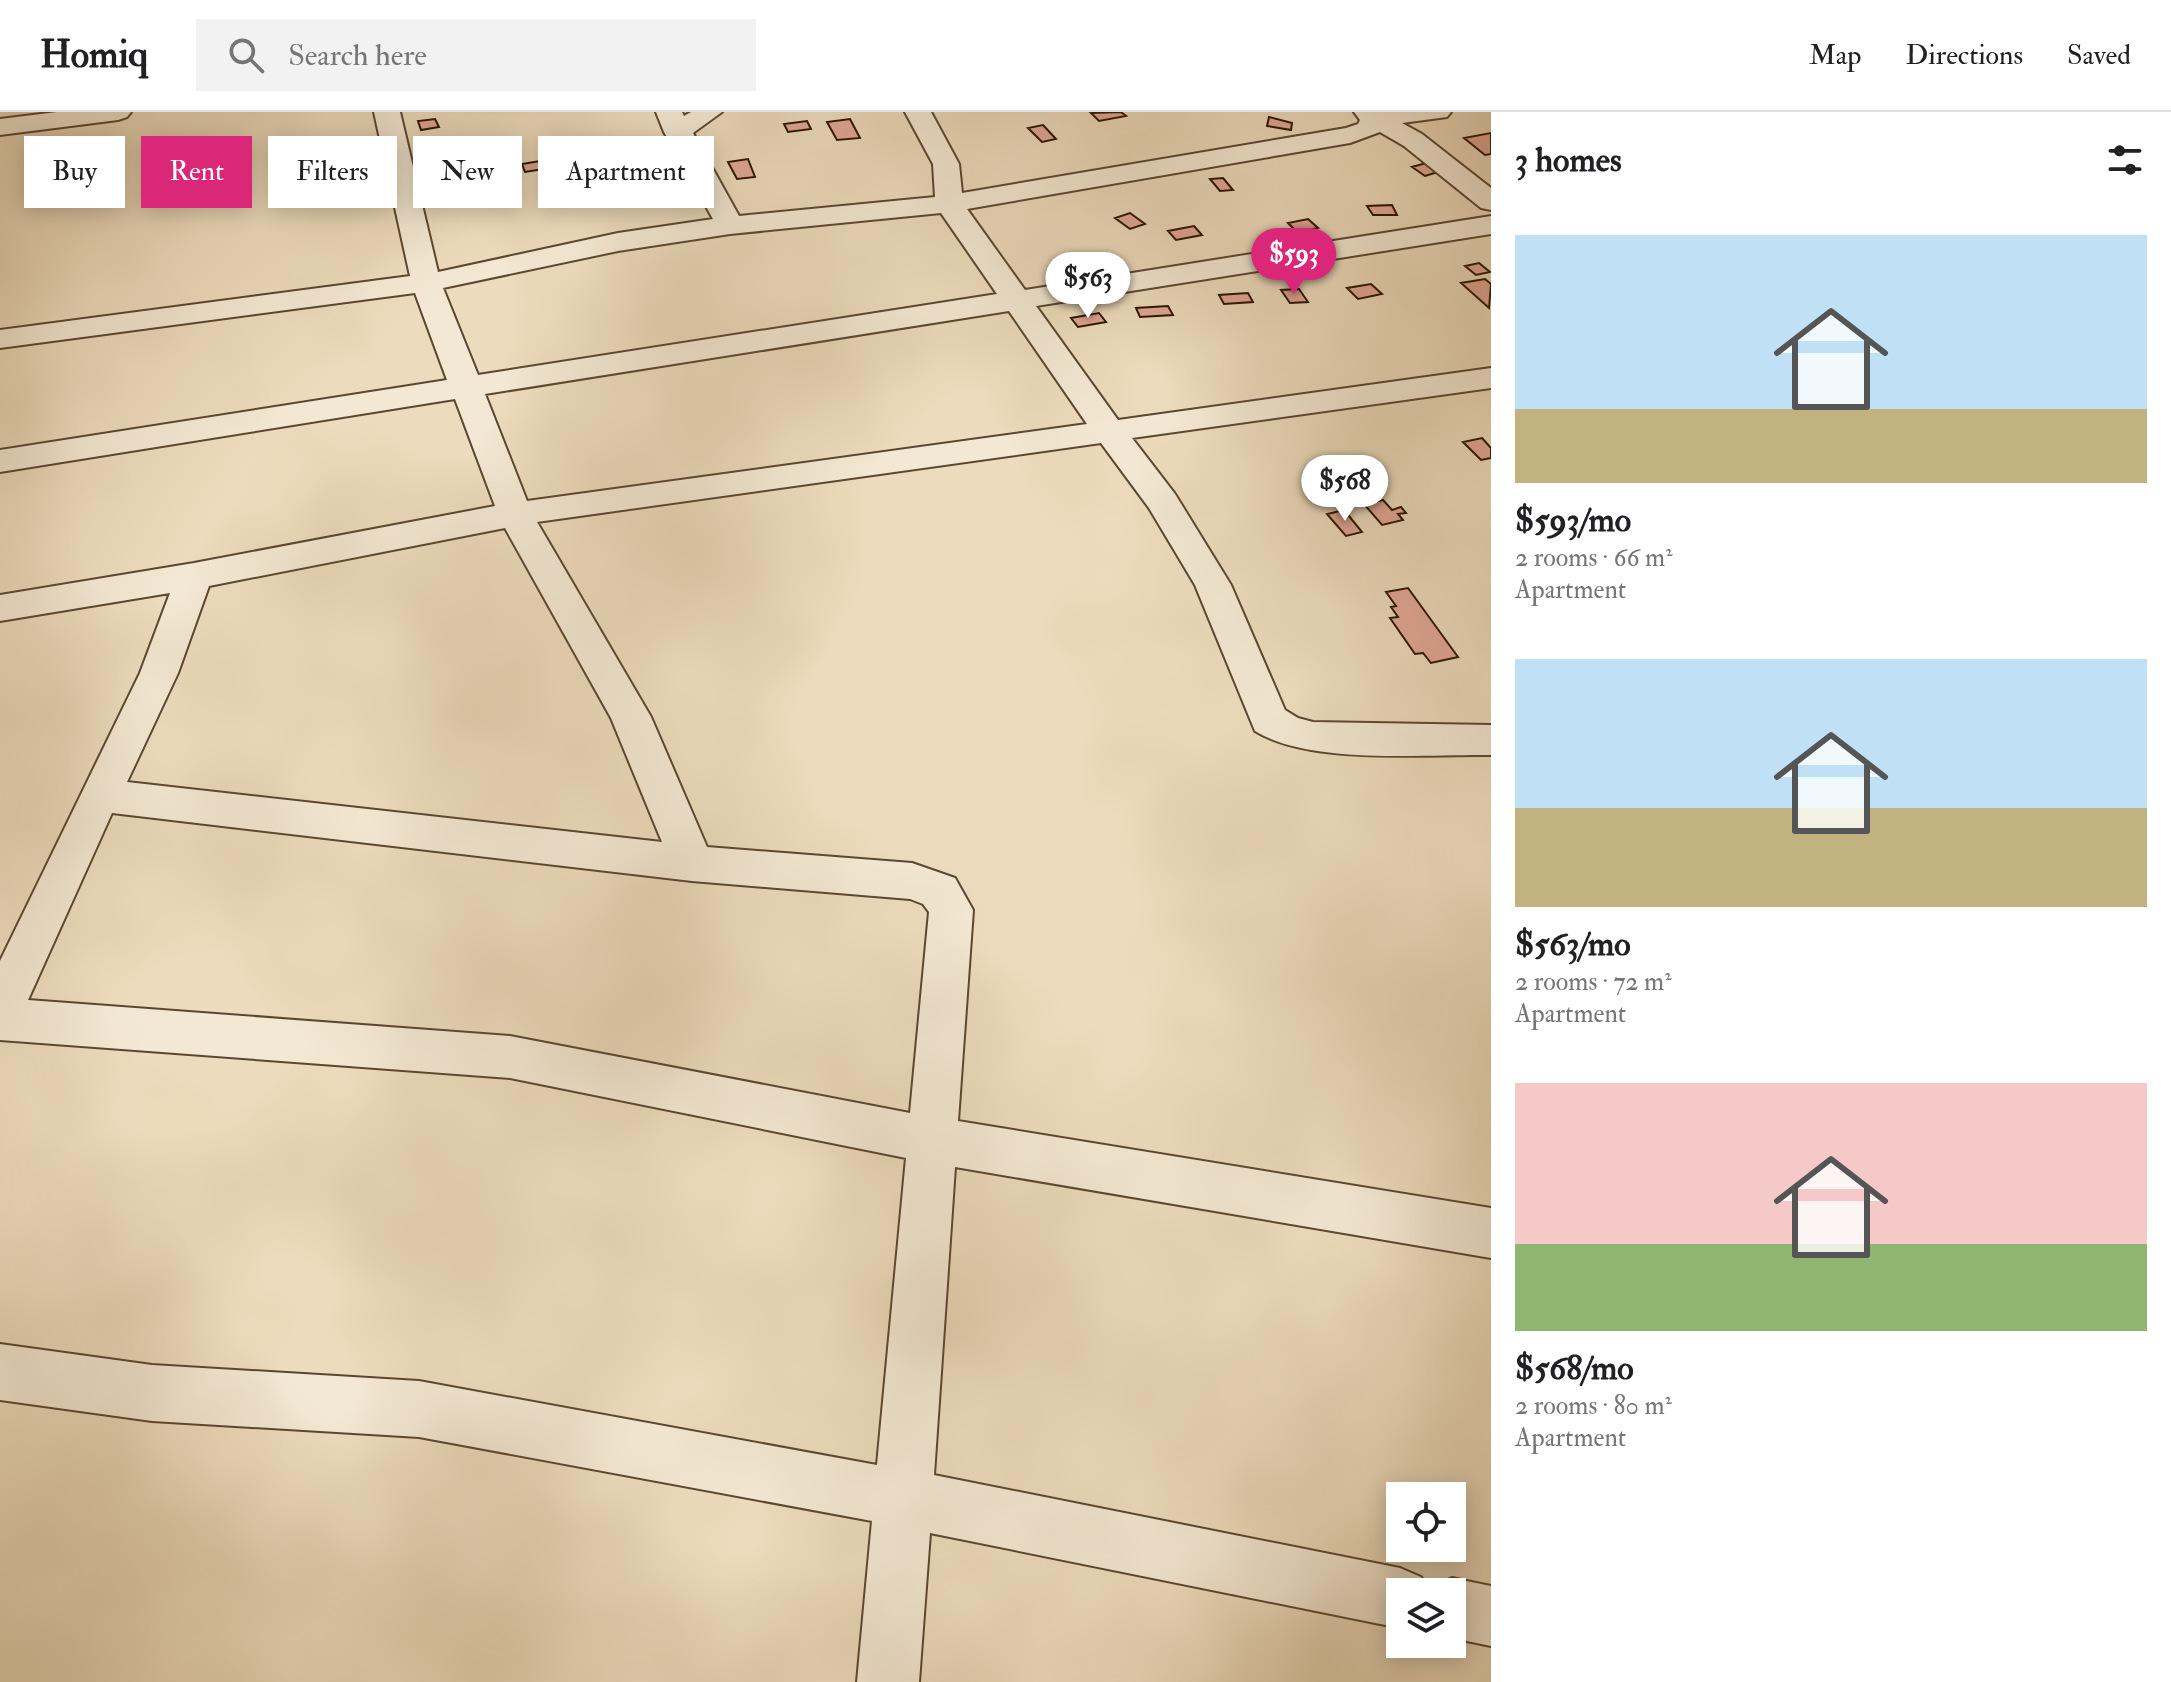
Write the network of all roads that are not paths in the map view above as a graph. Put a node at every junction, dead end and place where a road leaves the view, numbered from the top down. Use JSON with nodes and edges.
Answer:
{"nodes":[{"id":1,"x":118,"y":112,"type":"edge"},
{"id":2,"x":387,"y":112,"type":"edge"},
{"id":3,"x":709,"y":112,"type":"edge"},
{"id":4,"x":918,"y":112,"type":"edge"},
{"id":5,"x":1438,"y":112,"type":"edge"},
{"id":6,"x":1369,"y":114,"type":"edge"},
{"id":7,"x":673,"y":122,"type":"edge"},
{"id":8,"x":0,"y":127,"type":"edge"},
{"id":9,"x":1491,"y":202,"type":"edge"},
{"id":10,"x":949,"y":204,"type":"junction"},
{"id":11,"x":730,"y":225,"type":"junction"},
{"id":12,"x":1491,"y":225,"type":"edge"},
{"id":13,"x":426,"y":283,"type":"junction"},
{"id":14,"x":1015,"y":301,"type":"junction"},
{"id":15,"x":0,"y":339,"type":"edge"},
{"id":16,"x":1491,"y":378,"type":"edge"},
{"id":17,"x":469,"y":387,"type":"junction"},
{"id":18,"x":1109,"y":431,"type":"junction"},
{"id":19,"x":0,"y":461,"type":"edge"},
{"id":20,"x":515,"y":514,"type":"junction"},
{"id":21,"x":194,"y":576,"type":"junction"},
{"id":22,"x":0,"y":608,"type":"edge"},
{"id":23,"x":1491,"y":740,"type":"edge"},
{"id":24,"x":101,"y":795,"type":"junction"},
{"id":25,"x":692,"y":863,"type":"junction"},
{"id":26,"x":0,"y":1011,"type":"edge"},
{"id":27,"x":0,"y":1019,"type":"edge"},
{"id":28,"x":932,"y":1140,"type":"junction"},
{"id":29,"x":1491,"y":1233,"type":"edge"},
{"id":30,"x":0,"y":1372,"type":"edge"},
{"id":31,"x":902,"y":1498,"type":"junction"},
{"id":32,"x":1386,"y":1595,"type":"edge"},
{"id":33,"x":1466,"y":1611,"type":"edge"},
{"id":34,"x":1491,"y":1616,"type":"edge"},
{"id":35,"x":888,"y":1682,"type":"edge"}],
"edges":[{"from":1,"to":8,"type":"street"},
{"from":2,"to":13,"type":"street"},
{"from":3,"to":7,"type":"street"},
{"from":4,"to":10,"type":"street"},
{"from":5,"to":6,"type":"street"},
{"from":6,"to":9,"type":"street"},
{"from":6,"to":10,"type":"street"},
{"from":7,"to":11,"type":"street"},
{"from":10,"to":11,"type":"street"},
{"from":10,"to":14,"type":"street"},
{"from":11,"to":13,"type":"street"},
{"from":12,"to":14,"type":"street"},
{"from":13,"to":15,"type":"street"},
{"from":13,"to":17,"type":"street"},
{"from":14,"to":17,"type":"street"},
{"from":14,"to":18,"type":"street"},
{"from":16,"to":18,"type":"street"},
{"from":17,"to":19,"type":"street"},
{"from":17,"to":20,"type":"street"},
{"from":18,"to":20,"type":"street"},
{"from":18,"to":23,"type":"street"},
{"from":20,"to":21,"type":"street"},
{"from":20,"to":25,"type":"street"},
{"from":21,"to":22,"type":"street"},
{"from":21,"to":24,"type":"street"},
{"from":24,"to":25,"type":"street"},
{"from":24,"to":26,"type":"street"},
{"from":25,"to":28,"type":"street"},
{"from":27,"to":28,"type":"street"},
{"from":28,"to":29,"type":"street"},
{"from":28,"to":31,"type":"street"},
{"from":30,"to":31,"type":"street"},
{"from":31,"to":32,"type":"street"},
{"from":31,"to":35,"type":"street"},
{"from":33,"to":34,"type":"street"}]}
